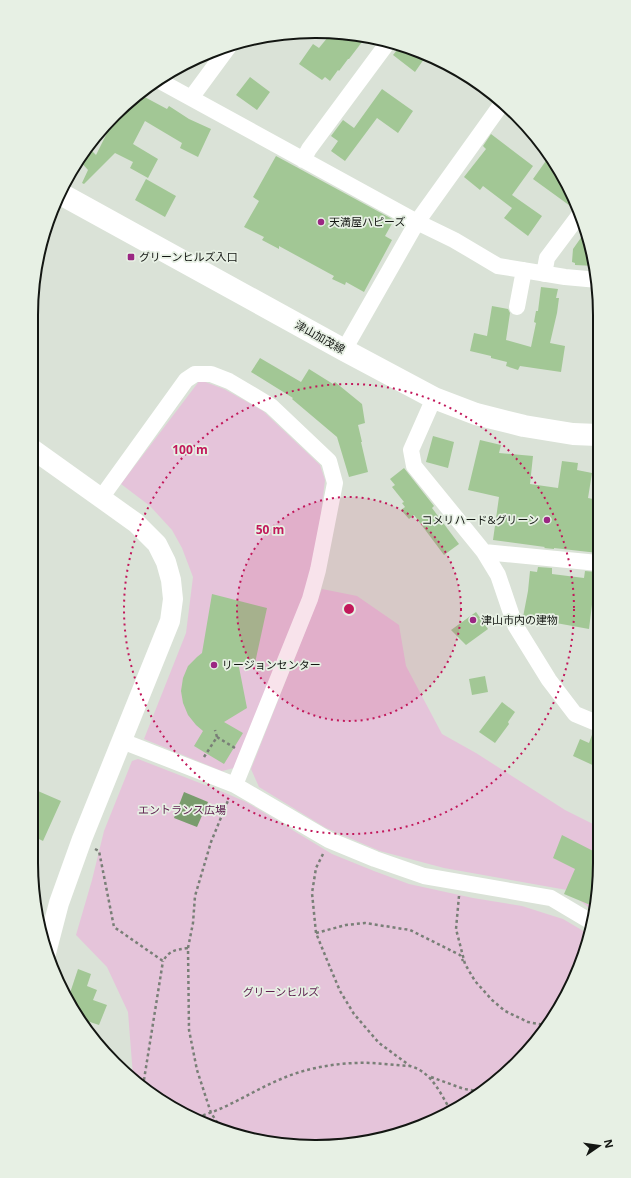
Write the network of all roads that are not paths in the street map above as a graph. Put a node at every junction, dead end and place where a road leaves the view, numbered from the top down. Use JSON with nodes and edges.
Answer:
{"nodes":[{"id":1,"x":385,"y":47,"type":"edge"},
{"id":2,"x":223,"y":54,"type":"edge"},
{"id":3,"x":164,"y":83,"type":"edge"},
{"id":4,"x":191,"y":98,"type":"junction"},
{"id":5,"x":499,"y":108,"type":"edge"},
{"id":6,"x":303,"y":160,"type":"junction"},
{"id":7,"x":65,"y":196,"type":"edge"},
{"id":8,"x":576,"y":220,"type":"edge"},
{"id":9,"x":417,"y":222,"type":"junction"},
{"id":10,"x":524,"y":270,"type":"junction"},
{"id":11,"x":544,"y":274,"type":"junction"},
{"id":12,"x":591,"y":279,"type":"edge"},
{"id":13,"x":517,"y":307,"type":"dead end"},
{"id":14,"x":344,"y":350,"type":"junction"},
{"id":15,"x":434,"y":398,"type":"junction"},
{"id":16,"x":593,"y":436,"type":"edge"},
{"id":17,"x":38,"y":453,"type":"edge"},
{"id":18,"x":101,"y":498,"type":"junction"},
{"id":19,"x":484,"y":552,"type":"junction"},
{"id":20,"x":593,"y":563,"type":"edge"},
{"id":21,"x":593,"y":721,"type":"edge"},
{"id":22,"x":122,"y":741,"type":"junction"},
{"id":23,"x":235,"y":785,"type":"junction"},
{"id":24,"x":588,"y":919,"type":"edge"},
{"id":25,"x":48,"y":937,"type":"edge"}],
"edges":[{"from":1,"to":6,"type":"street"},
{"from":2,"to":4,"type":"street"},
{"from":3,"to":4,"type":"street"},
{"from":4,"to":6,"type":"street"},
{"from":5,"to":9,"type":"street"},
{"from":6,"to":9,"type":"street"},
{"from":7,"to":14,"type":"main road","name":"津山加茂線"},
{"from":8,"to":11,"type":"street"},
{"from":9,"to":10,"type":"street"},
{"from":9,"to":14,"type":"street"},
{"from":10,"to":11,"type":"street"},
{"from":10,"to":13,"type":"street"},
{"from":11,"to":12,"type":"street"},
{"from":14,"to":15,"type":"main road","name":"津山加茂線"},
{"from":15,"to":16,"type":"main road","name":"津山加茂線"},
{"from":15,"to":19,"type":"street"},
{"from":17,"to":18,"type":"street"},
{"from":18,"to":22,"type":"street"},
{"from":18,"to":23,"type":"street"},
{"from":19,"to":20,"type":"street"},
{"from":19,"to":21,"type":"street"},
{"from":22,"to":23,"type":"street"},
{"from":22,"to":25,"type":"street"},
{"from":23,"to":24,"type":"street"}]}
